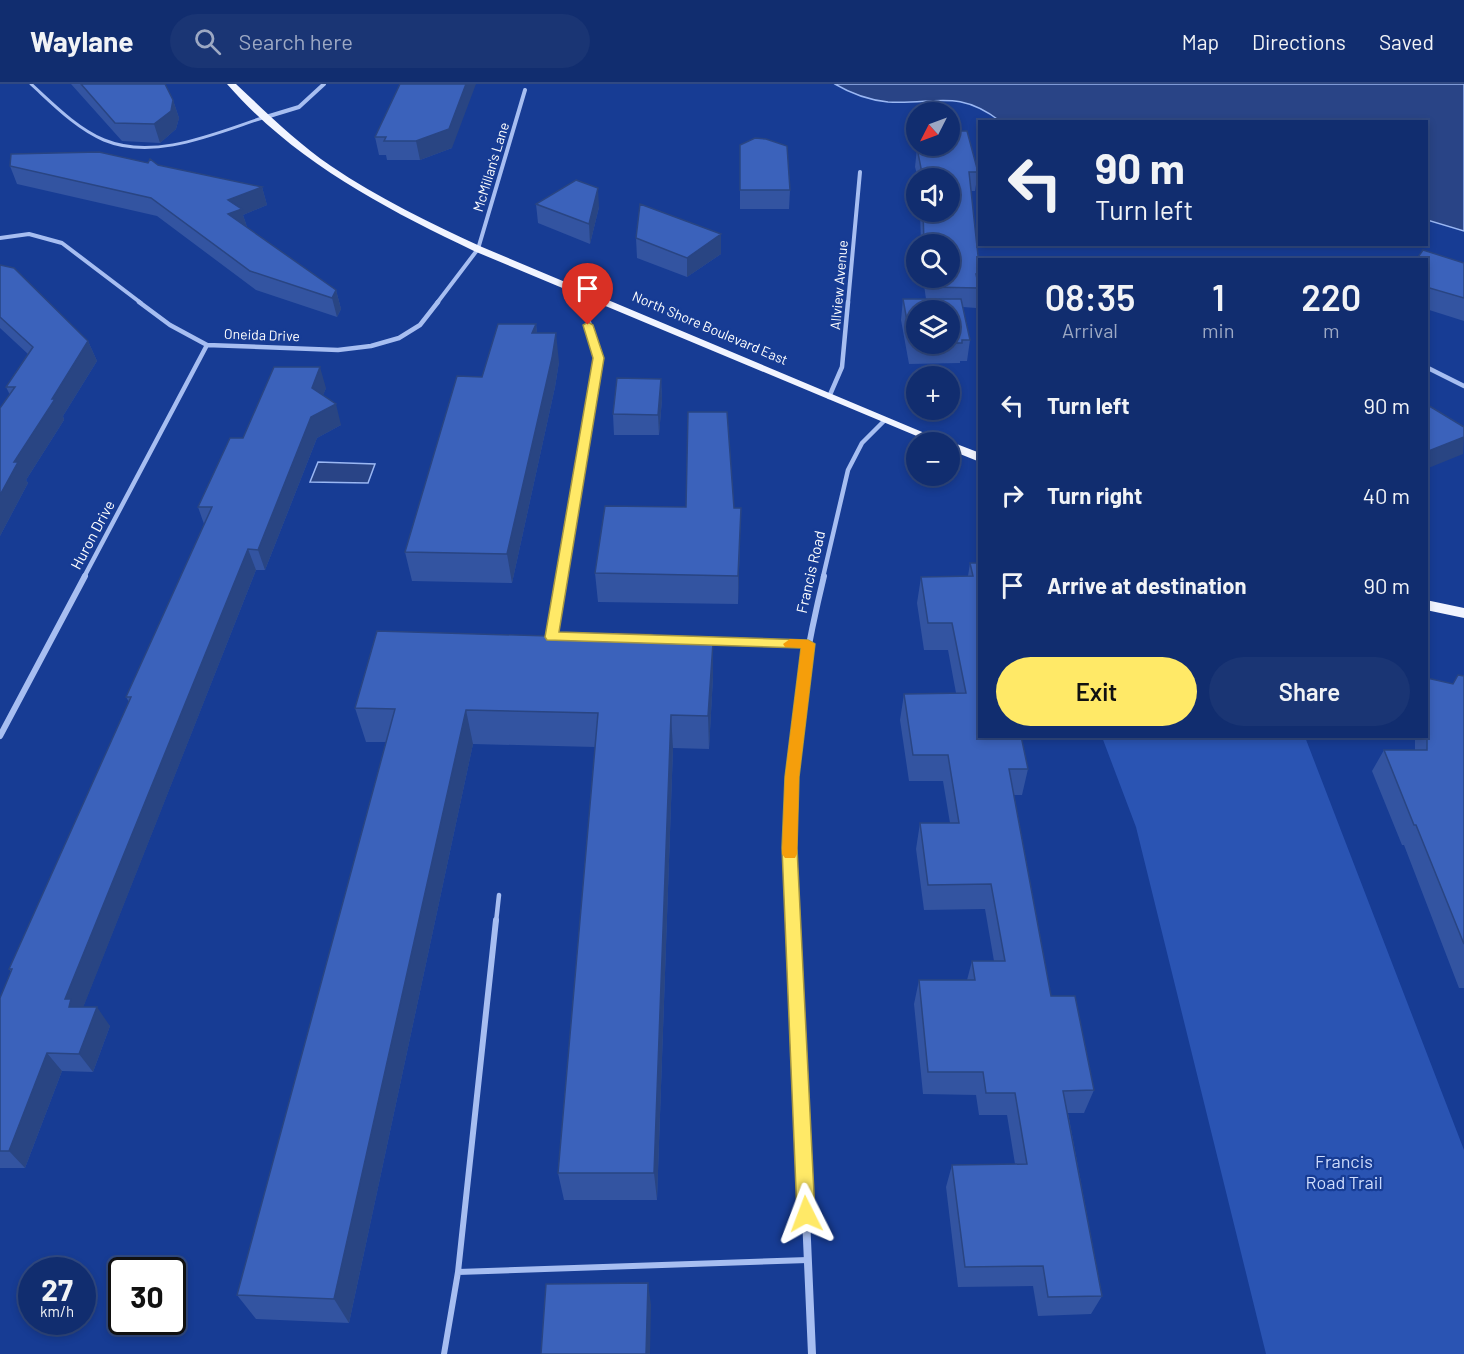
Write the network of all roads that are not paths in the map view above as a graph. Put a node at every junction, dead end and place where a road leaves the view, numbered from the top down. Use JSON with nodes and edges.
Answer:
{"nodes":[{"id":1,"x":31,"y":84,"type":"edge"},
{"id":2,"x":231,"y":84,"type":"edge"},
{"id":3,"x":324,"y":84,"type":"edge"},
{"id":4,"x":525,"y":90,"type":"dead end"},
{"id":5,"x":266,"y":117,"type":"junction"},
{"id":6,"x":860,"y":172,"type":"dead end"},
{"id":7,"x":0,"y":238,"type":"edge"},
{"id":8,"x":478,"y":249,"type":"junction"},
{"id":9,"x":602,"y":300,"type":"junction"},
{"id":10,"x":207,"y":345,"type":"junction"},
{"id":11,"x":1428,"y":368,"type":"edge"},
{"id":12,"x":1464,"y":386,"type":"edge"},
{"id":13,"x":830,"y":397,"type":"junction"},
{"id":14,"x":885,"y":420,"type":"junction"},
{"id":15,"x":915,"y":432,"type":"edge"},
{"id":16,"x":960,"y":450,"type":"edge"},
{"id":17,"x":978,"y":457,"type":"edge"},
{"id":18,"x":1428,"y":605,"type":"edge"},
{"id":19,"x":1464,"y":614,"type":"edge"},
{"id":20,"x":540,"y":636,"type":"edge"},
{"id":21,"x":551,"y":637,"type":"junction"},
{"id":22,"x":563,"y":637,"type":"edge"},
{"id":23,"x":691,"y":641,"type":"edge"},
{"id":24,"x":808,"y":644,"type":"junction"},
{"id":25,"x":0,"y":736,"type":"edge"},
{"id":26,"x":499,"y":895,"type":"dead end"},
{"id":27,"x":808,"y":1260,"type":"junction"},
{"id":28,"x":458,"y":1272,"type":"junction"},
{"id":29,"x":444,"y":1354,"type":"edge"},
{"id":30,"x":812,"y":1354,"type":"edge"}],
"edges":[{"from":1,"to":5,"type":"lane"},
{"from":2,"to":5,"type":"main road","name":"North Shore Boulevard East"},
{"from":3,"to":5,"type":"street"},
{"from":4,"to":8,"type":"street","name":"McMillan's Lane"},
{"from":5,"to":8,"type":"main road","name":"North Shore Boulevard East"},
{"from":6,"to":13,"type":"street","name":"Allview Avenue"},
{"from":7,"to":10,"type":"street","name":"Oneida Drive"},
{"from":8,"to":9,"type":"main road","name":"North Shore Boulevard East"},
{"from":8,"to":10,"type":"street","name":"Oneida Drive"},
{"from":9,"to":13,"type":"main road","name":"North Shore Boulevard East"},
{"from":9,"to":21,"type":"lane"},
{"from":10,"to":25,"type":"street","name":"Huron Drive"},
{"from":11,"to":12,"type":"street"},
{"from":13,"to":14,"type":"main road","name":"North Shore Boulevard East"},
{"from":14,"to":15,"type":"main road","name":"North Shore Boulevard East"},
{"from":14,"to":24,"type":"street","name":"Francis Road"},
{"from":16,"to":17,"type":"main road"},
{"from":18,"to":19,"type":"main road"},
{"from":20,"to":21,"type":"lane"},
{"from":21,"to":22,"type":"lane"},
{"from":23,"to":24,"type":"lane"},
{"from":24,"to":27,"type":"street","name":"Francis Road"},
{"from":26,"to":28,"type":"lane"},
{"from":27,"to":28,"type":"lane"},
{"from":27,"to":30,"type":"street","name":"Francis Road"},
{"from":28,"to":29,"type":"lane"}]}
